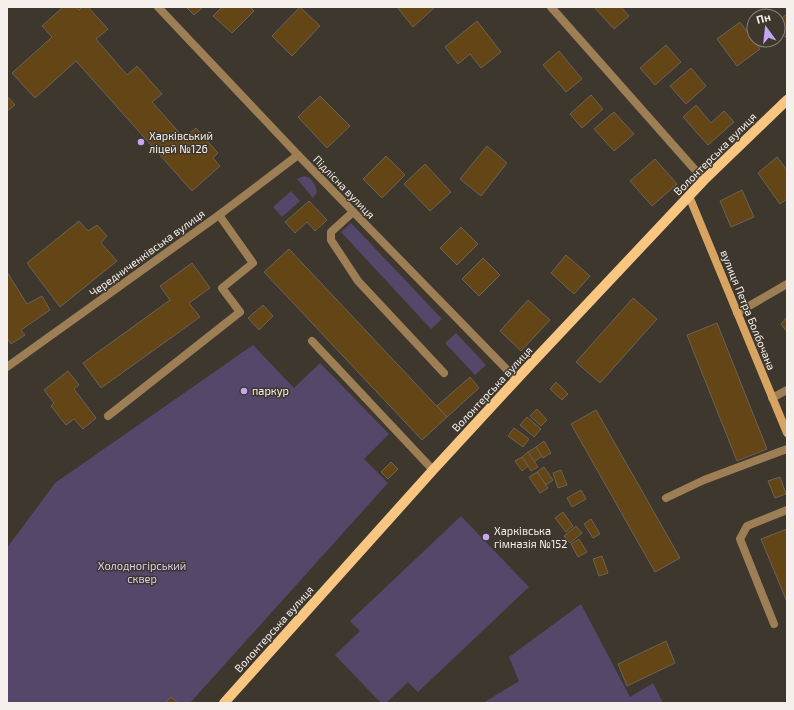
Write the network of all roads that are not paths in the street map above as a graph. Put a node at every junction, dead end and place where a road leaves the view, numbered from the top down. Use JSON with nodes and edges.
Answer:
{"nodes":[{"id":1,"x":158,"y":7,"type":"edge"},
{"id":2,"x":551,"y":7,"type":"edge"},
{"id":3,"x":787,"y":100,"type":"edge"},
{"id":4,"x":298,"y":155,"type":"junction"},
{"id":5,"x":704,"y":180,"type":"junction"},
{"id":6,"x":689,"y":196,"type":"junction"},
{"id":7,"x":353,"y":212,"type":"junction"},
{"id":8,"x":218,"y":215,"type":"junction"},
{"id":9,"x":787,"y":284,"type":"edge"},
{"id":10,"x":737,"y":313,"type":"junction"},
{"id":11,"x":312,"y":342,"type":"dead end"},
{"id":12,"x":8,"y":365,"type":"edge"},
{"id":13,"x":444,"y":373,"type":"dead end"},
{"id":14,"x":517,"y":380,"type":"junction"},
{"id":15,"x":787,"y":390,"type":"edge"},
{"id":16,"x":772,"y":398,"type":"junction"},
{"id":17,"x":108,"y":416,"type":"dead end"},
{"id":18,"x":787,"y":433,"type":"edge"},
{"id":19,"x":787,"y":449,"type":"edge"},
{"id":20,"x":433,"y":470,"type":"junction"},
{"id":21,"x":666,"y":498,"type":"dead end"},
{"id":22,"x":787,"y":510,"type":"edge"},
{"id":23,"x":774,"y":624,"type":"dead end"},
{"id":24,"x":224,"y":703,"type":"edge"}],
"edges":[{"from":1,"to":4,"type":"street","name":"Підлісна вулиця"},
{"from":2,"to":5,"type":"street"},
{"from":3,"to":5,"type":"main road","name":"Волонтерська вулиця"},
{"from":4,"to":7,"type":"street","name":"Підлісна вулиця"},
{"from":4,"to":8,"type":"street","name":"Чередниченківська вулиця"},
{"from":5,"to":6,"type":"main road","name":"Волонтерська вулиця"},
{"from":6,"to":10,"type":"street","name":"вулиця Петра Болбочана"},
{"from":6,"to":14,"type":"main road","name":"Волонтерська вулиця"},
{"from":7,"to":13,"type":"street"},
{"from":7,"to":14,"type":"street","name":"Підлісна вулиця"},
{"from":8,"to":12,"type":"street","name":"Чередниченківська вулиця"},
{"from":8,"to":17,"type":"street"},
{"from":9,"to":10,"type":"street"},
{"from":10,"to":16,"type":"street","name":"вулиця Петра Болбочана"},
{"from":11,"to":20,"type":"street"},
{"from":14,"to":20,"type":"main road","name":"Волонтерська вулиця"},
{"from":15,"to":16,"type":"street"},
{"from":16,"to":18,"type":"street","name":"вулиця Петра Болбочана"},
{"from":19,"to":21,"type":"street"},
{"from":20,"to":24,"type":"main road","name":"Волонтерська вулиця"},
{"from":22,"to":23,"type":"street"}]}
